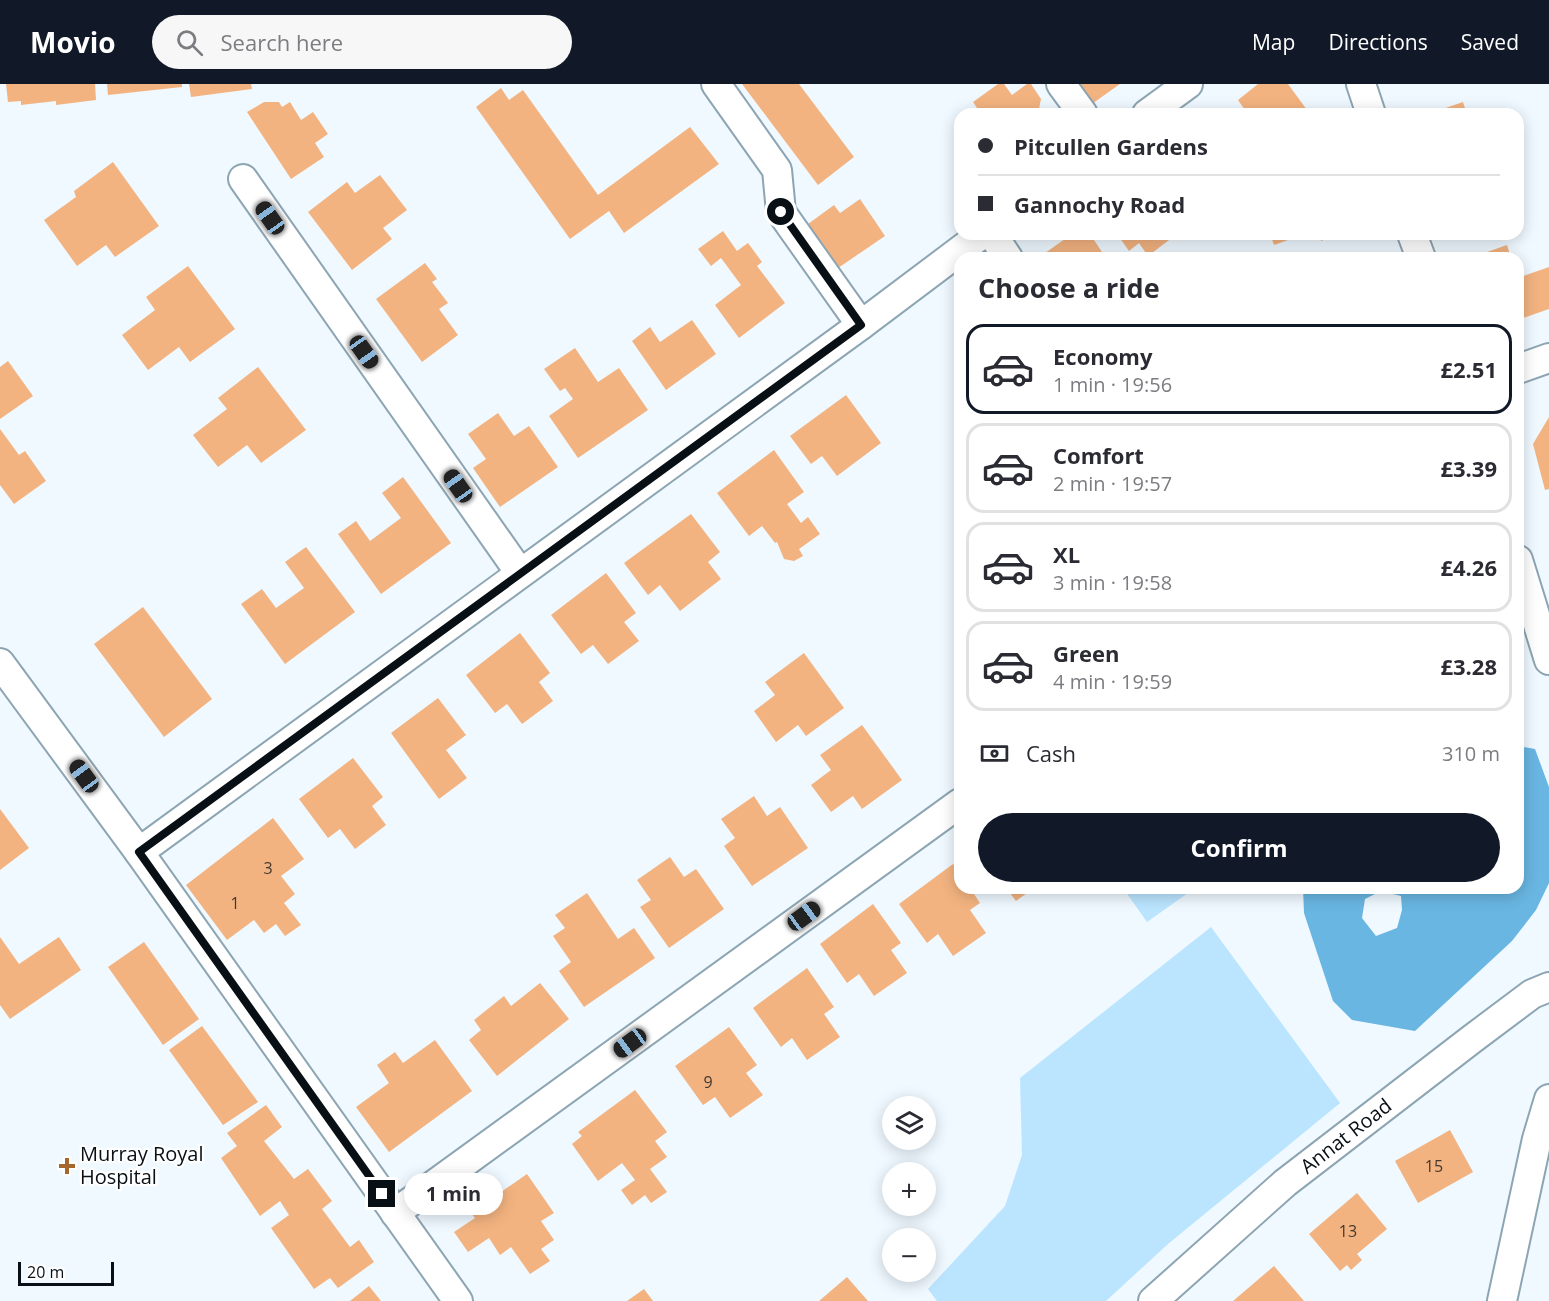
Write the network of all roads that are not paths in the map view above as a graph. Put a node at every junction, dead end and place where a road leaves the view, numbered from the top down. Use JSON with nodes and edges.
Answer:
{"nodes":[{"id":1,"x":716,"y":84,"type":"edge"},
{"id":2,"x":1061,"y":84,"type":"edge"},
{"id":3,"x":1188,"y":84,"type":"edge"},
{"id":4,"x":1361,"y":84,"type":"edge"},
{"id":5,"x":1079,"y":108,"type":"edge"},
{"id":6,"x":1155,"y":108,"type":"edge"},
{"id":7,"x":1369,"y":108,"type":"edge"},
{"id":8,"x":243,"y":179,"type":"dead end"},
{"id":9,"x":974,"y":240,"type":"edge"},
{"id":10,"x":958,"y":252,"type":"edge"},
{"id":11,"x":954,"y":255,"type":"edge"},
{"id":12,"x":861,"y":325,"type":"junction"},
{"id":13,"x":1549,"y":358,"type":"edge"},
{"id":14,"x":1524,"y":367,"type":"edge"},
{"id":15,"x":520,"y":573,"type":"junction"},
{"id":16,"x":1524,"y":579,"type":"edge"},
{"id":17,"x":1549,"y":660,"type":"edge"},
{"id":18,"x":0,"y":663,"type":"edge"},
{"id":19,"x":954,"y":807,"type":"edge"},
{"id":20,"x":139,"y":852,"type":"junction"},
{"id":21,"x":1549,"y":987,"type":"edge"},
{"id":22,"x":1549,"y":1099,"type":"edge"},
{"id":23,"x":1543,"y":1141,"type":"edge"},
{"id":24,"x":395,"y":1213,"type":"junction"},
{"id":25,"x":458,"y":1301,"type":"edge"},
{"id":26,"x":1153,"y":1301,"type":"edge"},
{"id":27,"x":1502,"y":1301,"type":"edge"}],
"edges":[{"from":1,"to":12,"type":"street"},
{"from":2,"to":5,"type":"street"},
{"from":3,"to":6,"type":"street"},
{"from":4,"to":7,"type":"street"},
{"from":8,"to":15,"type":"street"},
{"from":9,"to":10,"type":"street"},
{"from":11,"to":12,"type":"street"},
{"from":12,"to":15,"type":"street"},
{"from":13,"to":14,"type":"street"},
{"from":15,"to":20,"type":"street"},
{"from":16,"to":17,"type":"street"},
{"from":18,"to":20,"type":"street"},
{"from":19,"to":24,"type":"street"},
{"from":20,"to":24,"type":"street"},
{"from":21,"to":26,"type":"street","name":"Annat Road"},
{"from":22,"to":23,"type":"street"},
{"from":23,"to":27,"type":"street"},
{"from":24,"to":25,"type":"street"}]}
